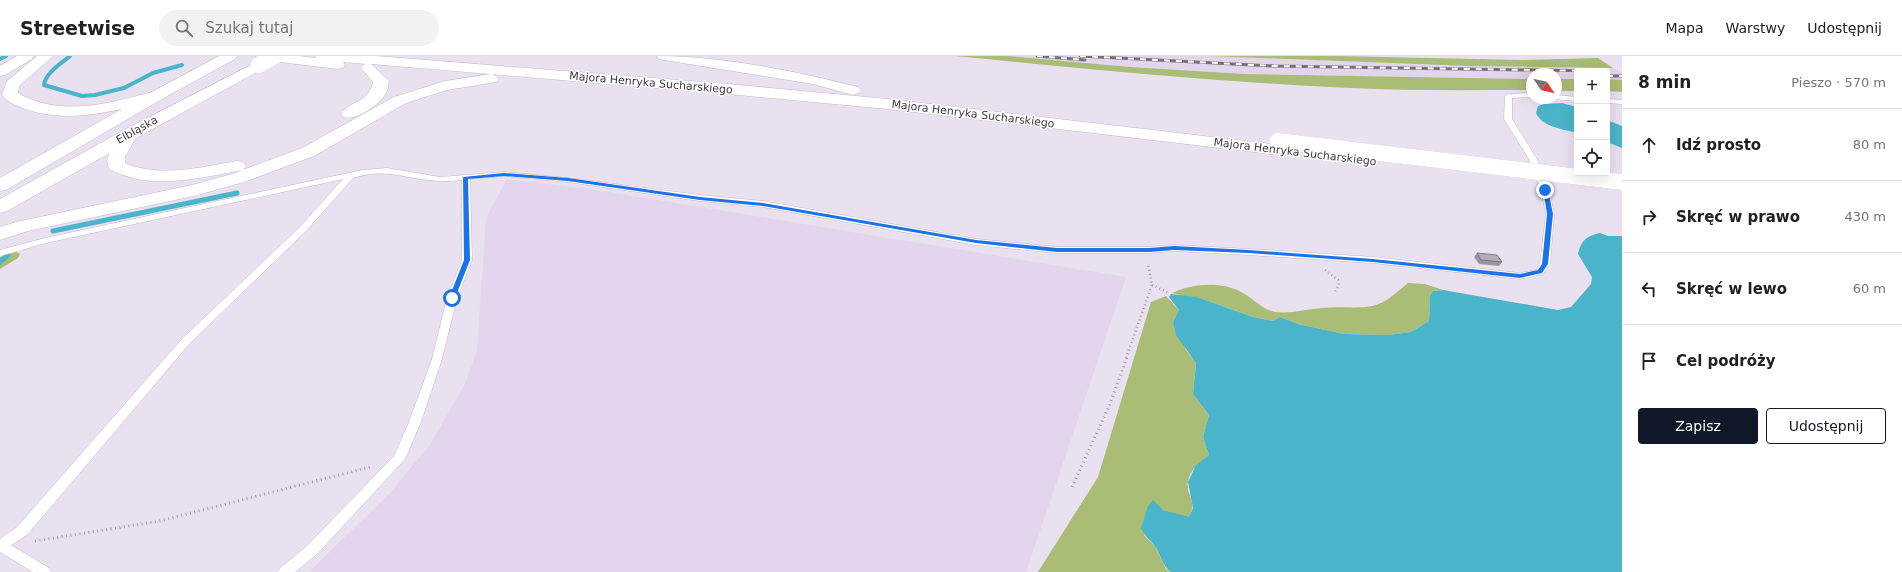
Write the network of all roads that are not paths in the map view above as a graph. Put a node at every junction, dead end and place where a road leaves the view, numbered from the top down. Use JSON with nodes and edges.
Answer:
{"nodes":[{"id":1,"x":27,"y":56,"type":"edge"},
{"id":2,"x":46,"y":56,"type":"edge"},
{"id":3,"x":229,"y":56,"type":"edge"},
{"id":4,"x":275,"y":56,"type":"edge"},
{"id":5,"x":322,"y":56,"type":"edge"},
{"id":6,"x":439,"y":56,"type":"edge"},
{"id":7,"x":664,"y":56,"type":"edge"},
{"id":8,"x":261,"y":60,"type":"edge"},
{"id":9,"x":368,"y":68,"type":"junction"},
{"id":10,"x":0,"y":72,"type":"edge"},
{"id":11,"x":495,"y":78,"type":"junction"},
{"id":12,"x":728,"y":89,"type":"junction"},
{"id":13,"x":862,"y":93,"type":"junction"},
{"id":14,"x":1526,"y":95,"type":"edge"},
{"id":15,"x":156,"y":96,"type":"junction"},
{"id":16,"x":1562,"y":98,"type":"edge"},
{"id":17,"x":1574,"y":99,"type":"edge"},
{"id":18,"x":1610,"y":101,"type":"edge"},
{"id":19,"x":1622,"y":102,"type":"edge"},
{"id":20,"x":130,"y":134,"type":"junction"},
{"id":21,"x":1279,"y":146,"type":"junction"},
{"id":22,"x":350,"y":176,"type":"junction"},
{"id":23,"x":466,"y":177,"type":"junction"},
{"id":24,"x":1622,"y":182,"type":"edge"},
{"id":25,"x":0,"y":186,"type":"edge"},
{"id":26,"x":1622,"y":191,"type":"edge"},
{"id":27,"x":0,"y":207,"type":"edge"},
{"id":28,"x":0,"y":234,"type":"edge"},
{"id":29,"x":0,"y":253,"type":"edge"},
{"id":30,"x":0,"y":546,"type":"edge"},
{"id":31,"x":44,"y":572,"type":"edge"},
{"id":32,"x":285,"y":572,"type":"edge"}],
"edges":[{"from":1,"to":10,"type":"main road"},
{"from":2,"to":15,"type":"main road"},
{"from":3,"to":15,"type":"main road","name":"Elbląska"},
{"from":4,"to":8,"type":"main road","name":"Elbląska","bridge":true},
{"from":5,"to":12,"type":"main road","name":"Majora Henryka Sucharskiego"},
{"from":6,"to":13,"type":"main road","name":"Majora Henryka Sucharskiego"},
{"from":7,"to":13,"type":"main road"},
{"from":8,"to":9,"type":"main road"},
{"from":8,"to":20,"type":"main road","name":"Elbląska"},
{"from":9,"to":11,"type":"main road"},
{"from":9,"to":20,"type":"main road"},
{"from":11,"to":12,"type":"main road"},
{"from":11,"to":28,"type":"main road"},
{"from":12,"to":21,"type":"main road","name":"Majora Henryka Sucharskiego"},
{"from":13,"to":21,"type":"main road","name":"Majora Henryka Sucharskiego"},
{"from":14,"to":23,"type":"lane"},
{"from":15,"to":25,"type":"main road","name":"Elbląska"},
{"from":16,"to":17,"type":"lane"},
{"from":18,"to":19,"type":"lane"},
{"from":20,"to":27,"type":"main road","name":"Elbląska"},
{"from":21,"to":24,"type":"main road","name":"Majora Henryka Sucharskiego","bridge":true},
{"from":21,"to":26,"type":"main road","name":"Majora Henryka Sucharskiego"},
{"from":22,"to":23,"type":"lane"},
{"from":22,"to":29,"type":"lane"},
{"from":22,"to":30,"type":"lane"},
{"from":23,"to":32,"type":"lane"},
{"from":30,"to":31,"type":"lane"}]}
